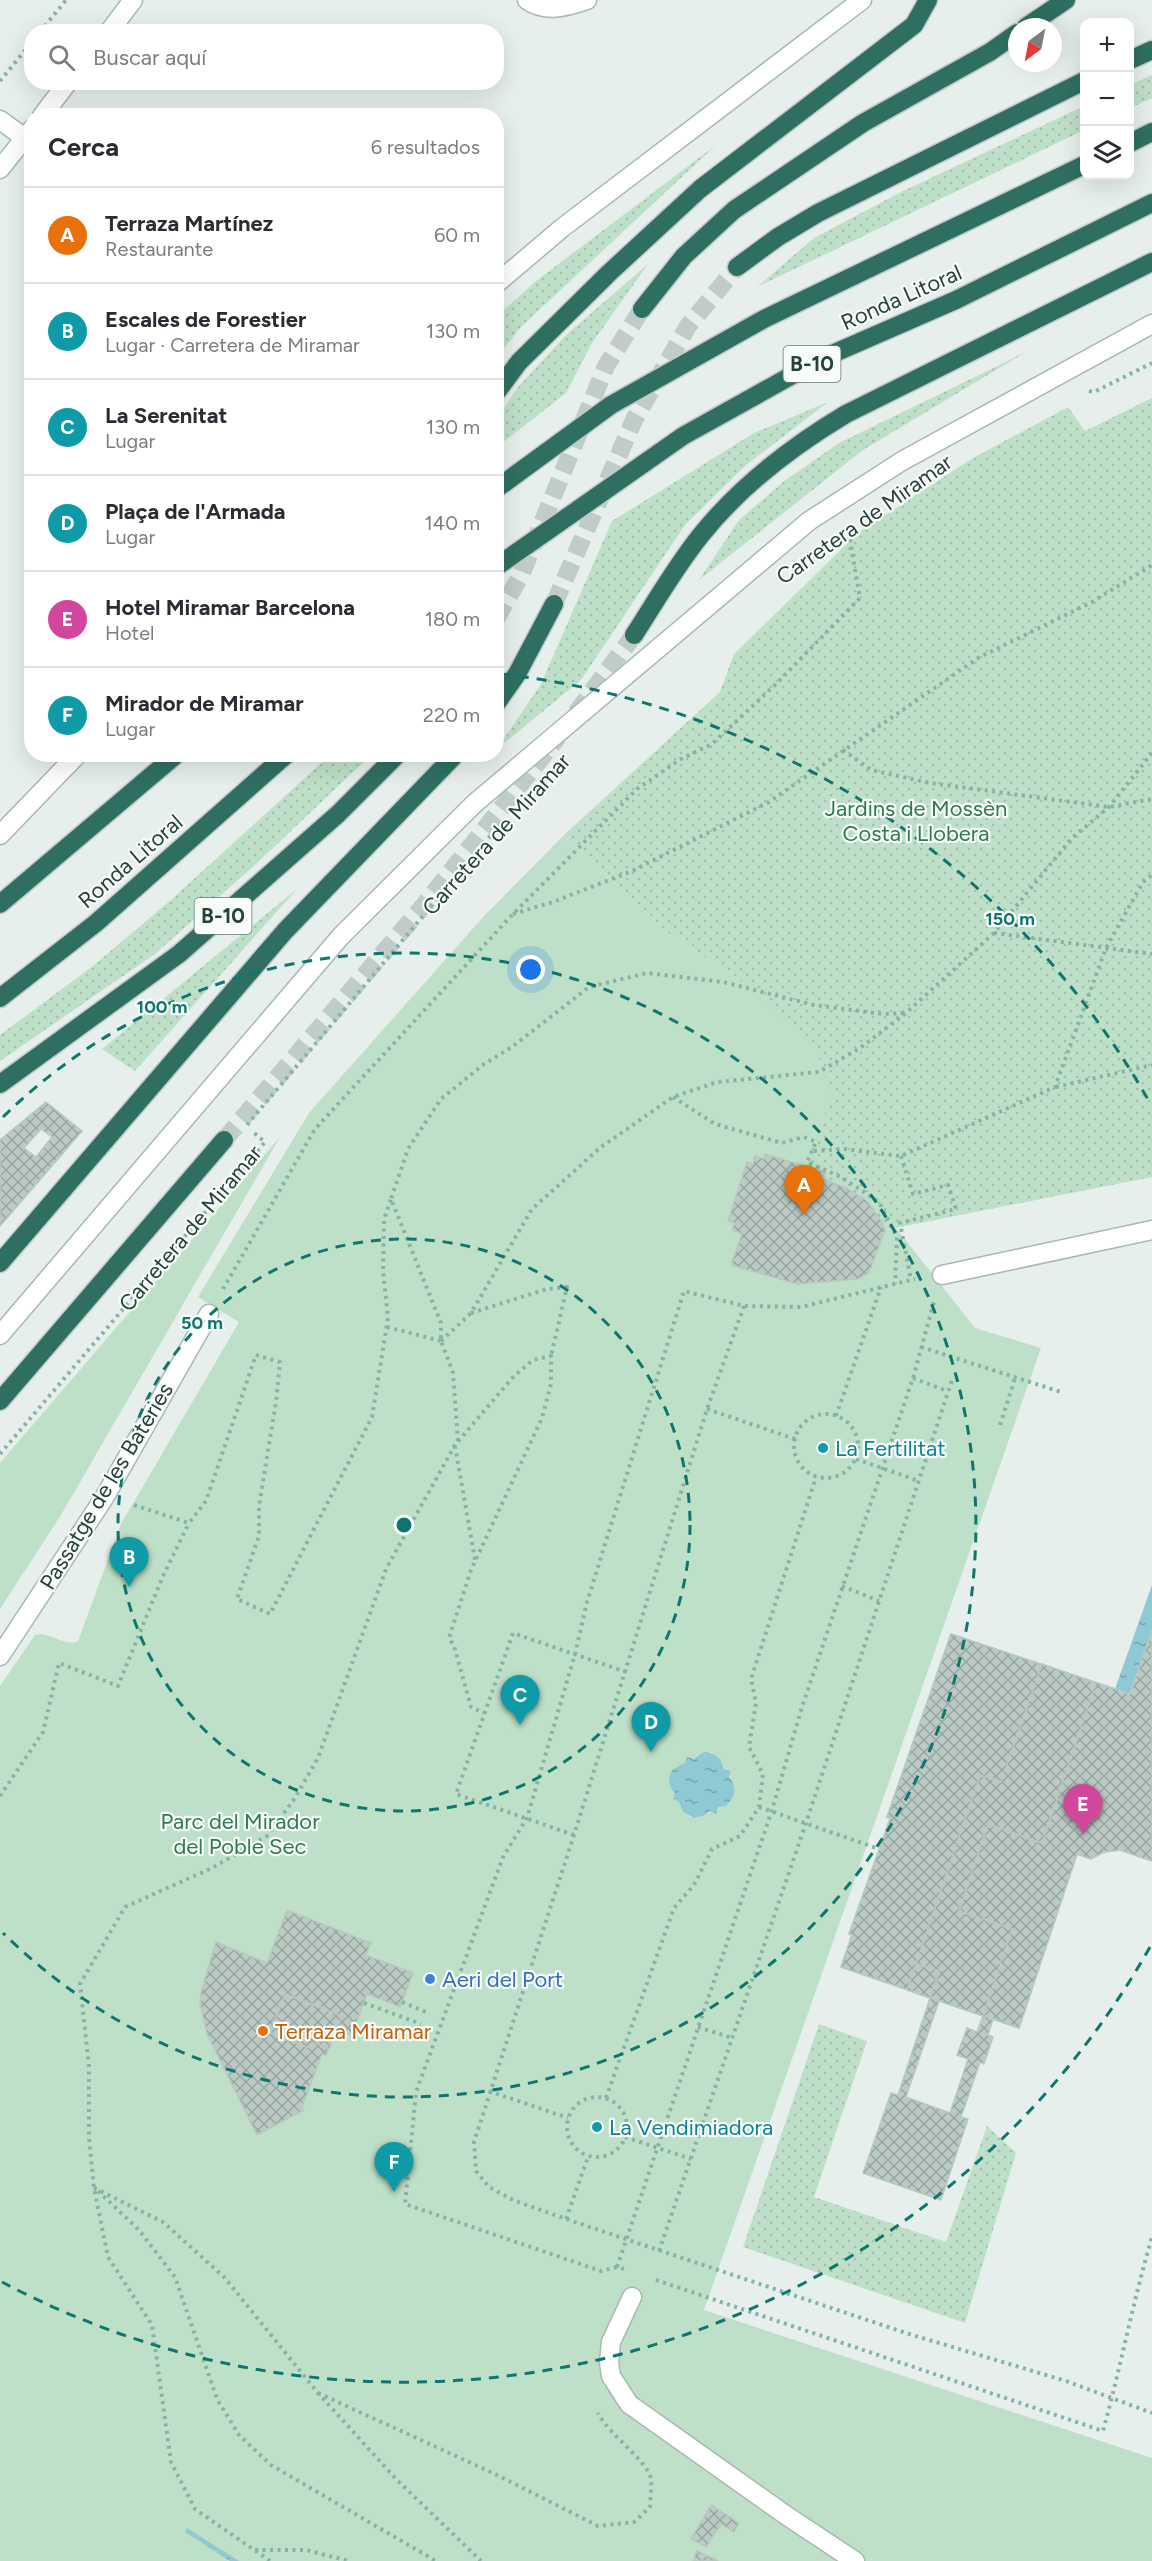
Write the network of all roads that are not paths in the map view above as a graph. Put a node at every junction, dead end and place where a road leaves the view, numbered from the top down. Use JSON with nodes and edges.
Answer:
{"nodes":[{"id":1,"x":133,"y":0,"type":"edge"},
{"id":2,"x":527,"y":0,"type":"edge"},
{"id":3,"x":586,"y":0,"type":"edge"},
{"id":4,"x":862,"y":0,"type":"edge"},
{"id":5,"x":928,"y":0,"type":"edge"},
{"id":6,"x":1066,"y":0,"type":"edge"},
{"id":7,"x":1039,"y":18,"type":"edge"},
{"id":8,"x":115,"y":24,"type":"edge"},
{"id":9,"x":1008,"y":39,"type":"edge"},
{"id":10,"x":1152,"y":50,"type":"edge"},
{"id":11,"x":1134,"y":58,"type":"edge"},
{"id":12,"x":1080,"y":83,"type":"edge"},
{"id":13,"x":62,"y":90,"type":"edge"},
{"id":14,"x":48,"y":108,"type":"edge"},
{"id":15,"x":0,"y":120,"type":"edge"},
{"id":16,"x":24,"y":132,"type":"edge"},
{"id":17,"x":1152,"y":132,"type":"edge"},
{"id":18,"x":24,"y":139,"type":"edge"},
{"id":19,"x":1134,"y":141,"type":"edge"},
{"id":20,"x":1080,"y":167,"type":"edge"},
{"id":21,"x":0,"y":169,"type":"edge"},
{"id":22,"x":1152,"y":204,"type":"edge"},
{"id":23,"x":1152,"y":262,"type":"edge"},
{"id":24,"x":737,"y":267,"type":"tunnel mouth"},
{"id":25,"x":504,"y":277,"type":"edge"},
{"id":26,"x":642,"y":309,"type":"tunnel mouth"},
{"id":27,"x":1152,"y":324,"type":"edge"},
{"id":28,"x":504,"y":382,"type":"edge"},
{"id":29,"x":504,"y":483,"type":"edge"},
{"id":30,"x":504,"y":561,"type":"edge"},
{"id":31,"x":554,"y":604,"type":"tunnel mouth"},
{"id":32,"x":634,"y":634,"type":"tunnel mouth"},
{"id":33,"x":504,"y":693,"type":"edge"},
{"id":34,"x":70,"y":762,"type":"edge"},
{"id":35,"x":168,"y":762,"type":"edge"},
{"id":36,"x":278,"y":762,"type":"edge"},
{"id":37,"x":390,"y":762,"type":"edge"},
{"id":38,"x":448,"y":762,"type":"edge"},
{"id":39,"x":0,"y":836,"type":"edge"},
{"id":40,"x":0,"y":904,"type":"edge"},
{"id":41,"x":0,"y":998,"type":"edge"},
{"id":42,"x":0,"y":1084,"type":"edge"},
{"id":43,"x":224,"y":1140,"type":"tunnel mouth"},
{"id":44,"x":1152,"y":1230,"type":"edge"},
{"id":45,"x":0,"y":1263,"type":"edge"},
{"id":46,"x":942,"y":1275,"type":"road end"},
{"id":47,"x":209,"y":1314,"type":"road end"},
{"id":48,"x":0,"y":1335,"type":"edge"},
{"id":49,"x":0,"y":1401,"type":"edge"},
{"id":50,"x":0,"y":1656,"type":"edge"},
{"id":51,"x":632,"y":2297,"type":"dead end"},
{"id":52,"x":855,"y":2561,"type":"edge"}],
"edges":[{"from":1,"to":8,"type":"street"},
{"from":2,"to":3,"type":"street"},
{"from":4,"to":25,"type":"street"},
{"from":5,"to":28,"type":"highway"},
{"from":6,"to":7,"type":"highway"},
{"from":9,"to":26,"type":"highway"},
{"from":10,"to":11,"type":"highway"},
{"from":12,"to":24,"type":"highway"},
{"from":13,"to":14,"type":"street"},
{"from":15,"to":16,"type":"street"},
{"from":17,"to":19,"type":"highway"},
{"from":18,"to":21,"type":"street"},
{"from":20,"to":29,"type":"highway","name":"Ronda Litoral","number":"B-10"},
{"from":22,"to":30,"type":"highway","name":"Ronda Litoral","number":"B-10"},
{"from":23,"to":32,"type":"highway","number":"B-10"},
{"from":27,"to":48,"type":"street","name":"Carretera de Miramar"},
{"from":31,"to":33,"type":"highway"},
{"from":34,"to":39,"type":"street"},
{"from":35,"to":40,"type":"highway"},
{"from":36,"to":41,"type":"highway","name":"Ronda Litoral"},
{"from":37,"to":42,"type":"highway","number":"B-10"},
{"from":38,"to":45,"type":"highway","number":"B-10"},
{"from":43,"to":49,"type":"highway"},
{"from":44,"to":46,"type":"street"},
{"from":47,"to":50,"type":"street","name":"Passatge de les Bateries"},
{"from":51,"to":52,"type":"street"}]}
